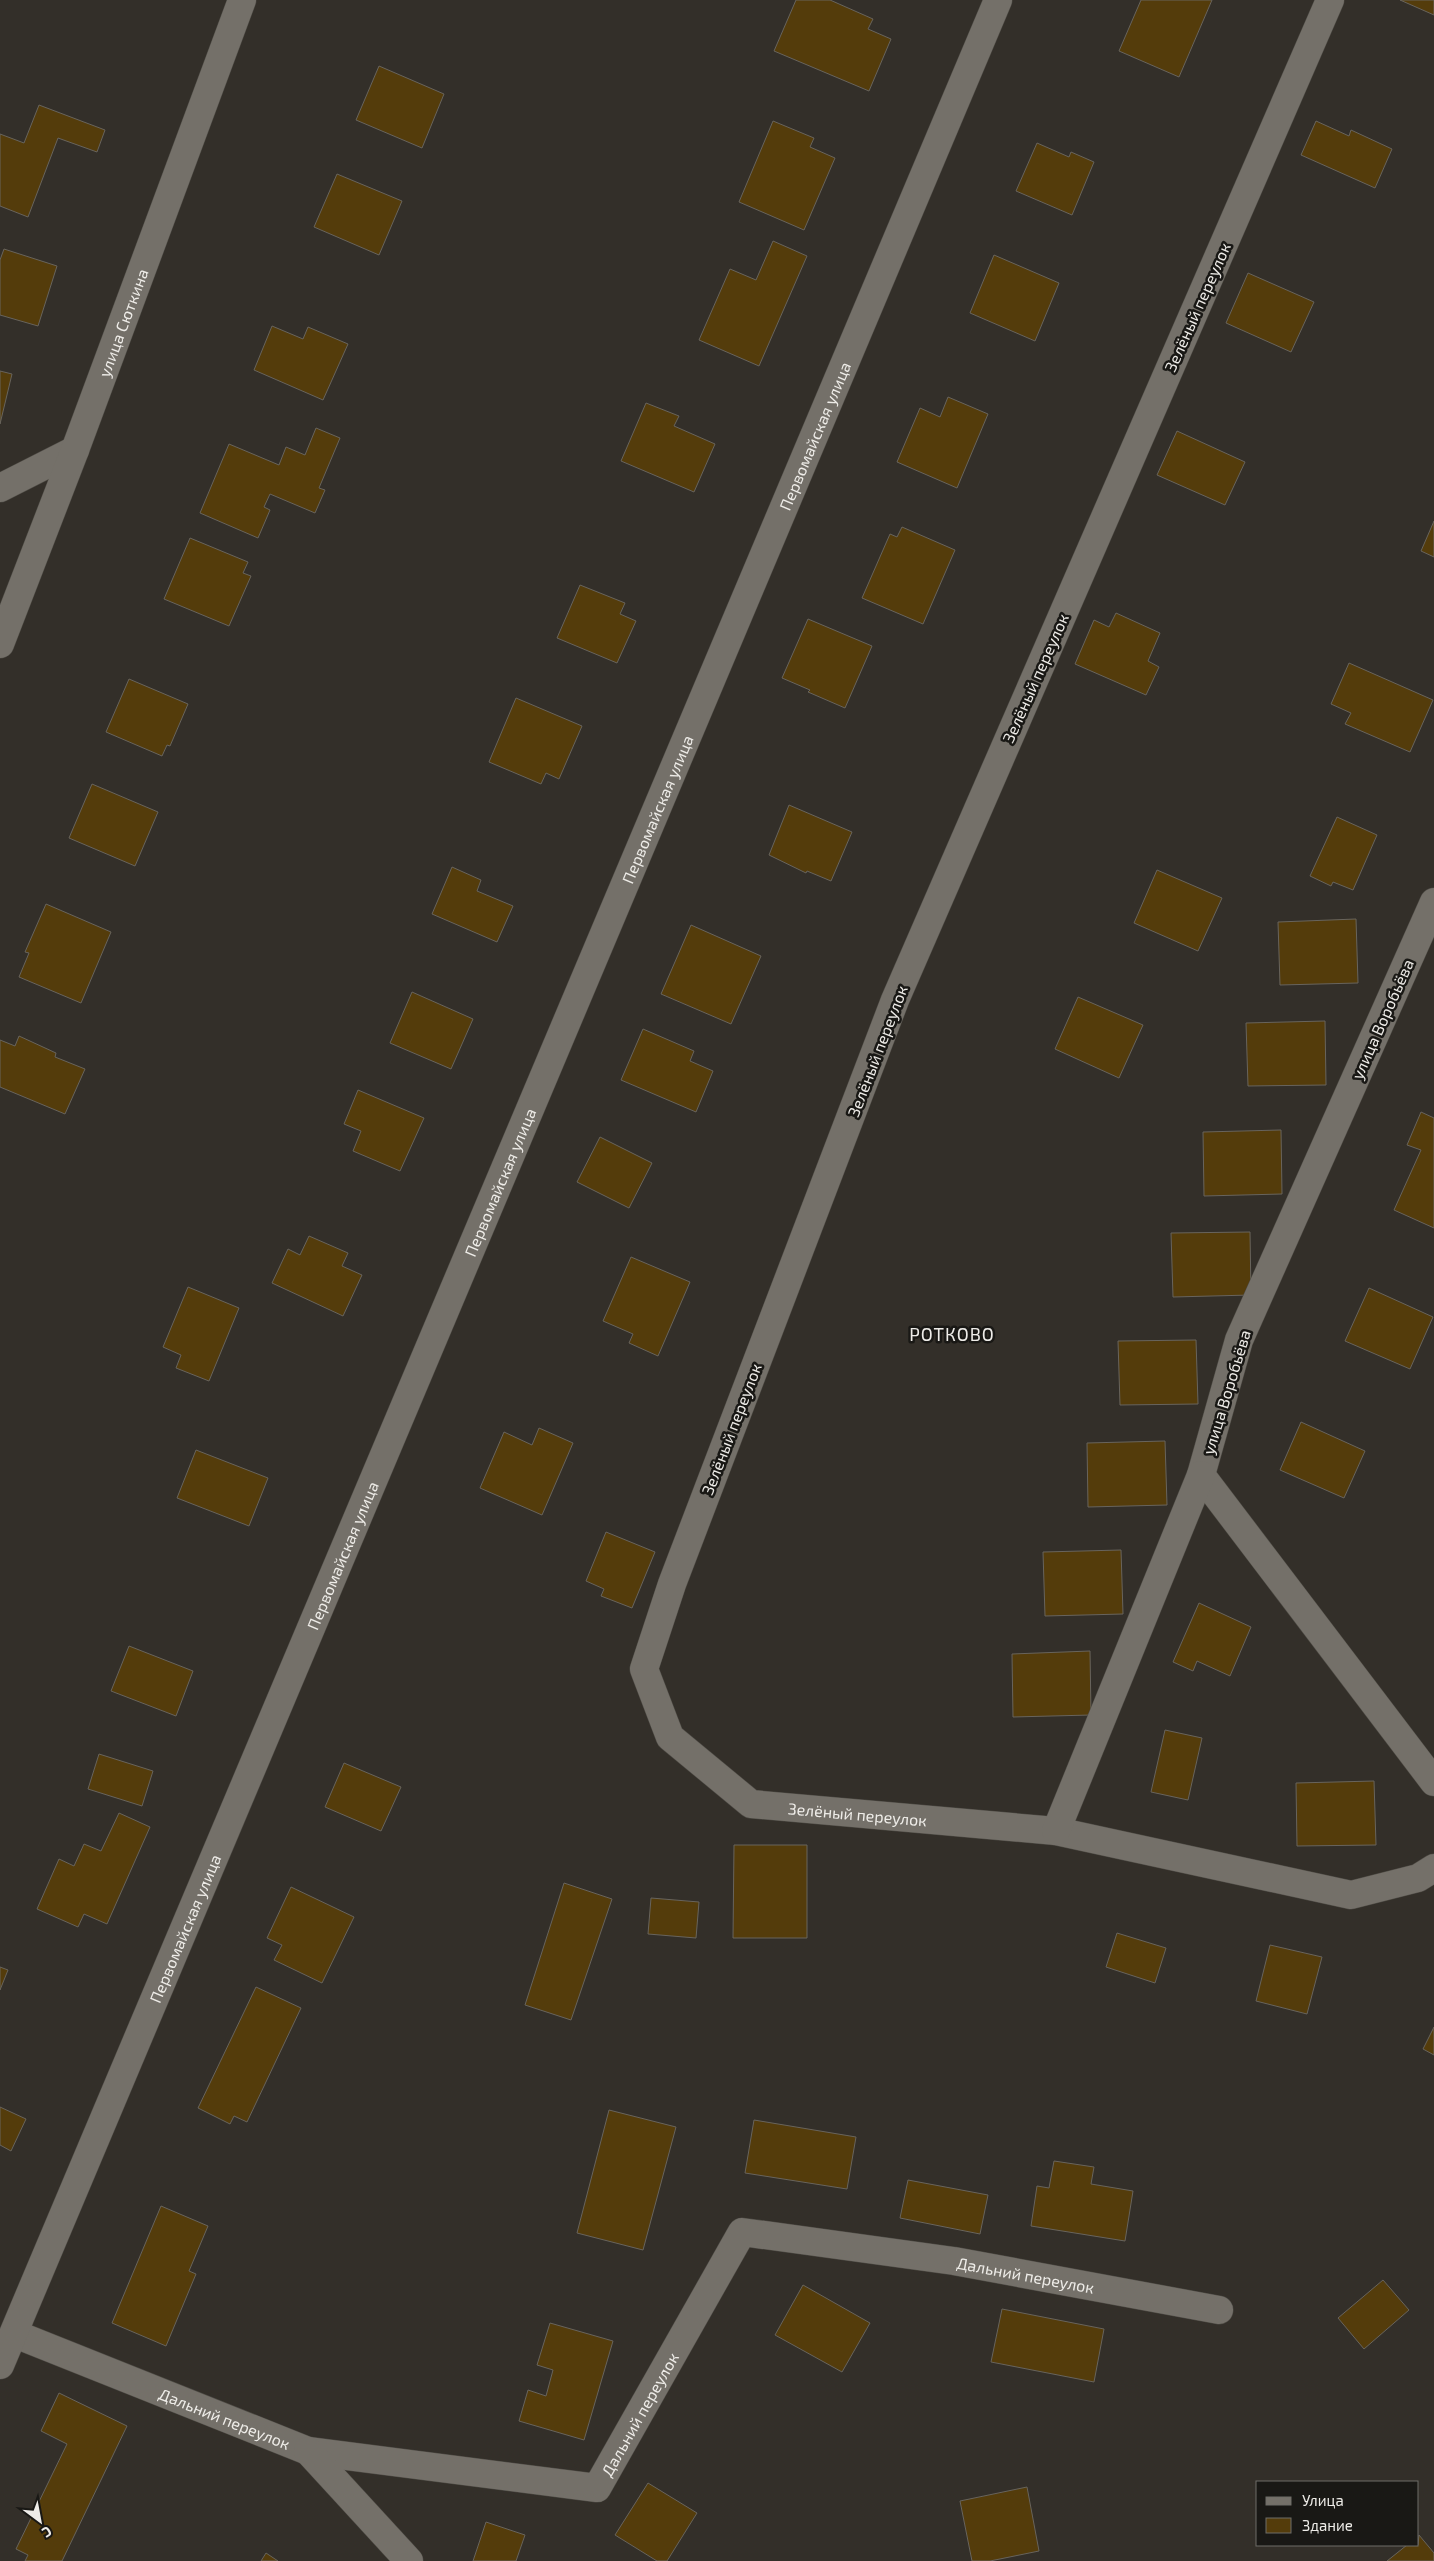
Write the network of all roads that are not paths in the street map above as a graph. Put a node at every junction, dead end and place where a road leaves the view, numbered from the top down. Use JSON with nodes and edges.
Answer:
{"nodes":[{"id":1,"x":242,"y":0,"type":"edge"},
{"id":2,"x":998,"y":0,"type":"edge"},
{"id":3,"x":1330,"y":0,"type":"edge"},
{"id":4,"x":75,"y":450,"type":"junction"},
{"id":5,"x":0,"y":488,"type":"edge"},
{"id":6,"x":0,"y":644,"type":"edge"},
{"id":7,"x":1434,"y":902,"type":"edge"},
{"id":8,"x":1201,"y":1476,"type":"junction"},
{"id":9,"x":1434,"y":1782,"type":"edge"},
{"id":10,"x":1056,"y":1831,"type":"junction"},
{"id":11,"x":1434,"y":1868,"type":"edge"},
{"id":12,"x":1219,"y":2310,"type":"dead end"},
{"id":13,"x":15,"y":2334,"type":"junction"},
{"id":14,"x":0,"y":2365,"type":"edge"},
{"id":15,"x":308,"y":2451,"type":"junction"},
{"id":16,"x":409,"y":2561,"type":"edge"}],
"edges":[{"from":1,"to":4,"type":"street","name":"улица Сюткина"},
{"from":2,"to":13,"type":"street","name":"Первомайская улица"},
{"from":3,"to":10,"type":"street","name":"Зелёный переулок"},
{"from":4,"to":5,"type":"street"},
{"from":4,"to":6,"type":"street","name":"улица Сюткина"},
{"from":7,"to":8,"type":"street","name":"улица Воробьёва"},
{"from":8,"to":9,"type":"street","name":"улица Воробьёва"},
{"from":8,"to":10,"type":"street"},
{"from":10,"to":11,"type":"street","name":"Зелёный переулок"},
{"from":12,"to":15,"type":"street","name":"Дальний переулок"},
{"from":13,"to":14,"type":"street","name":"Первомайская улица"},
{"from":13,"to":15,"type":"street","name":"Дальний переулок"},
{"from":15,"to":16,"type":"street"}]}
